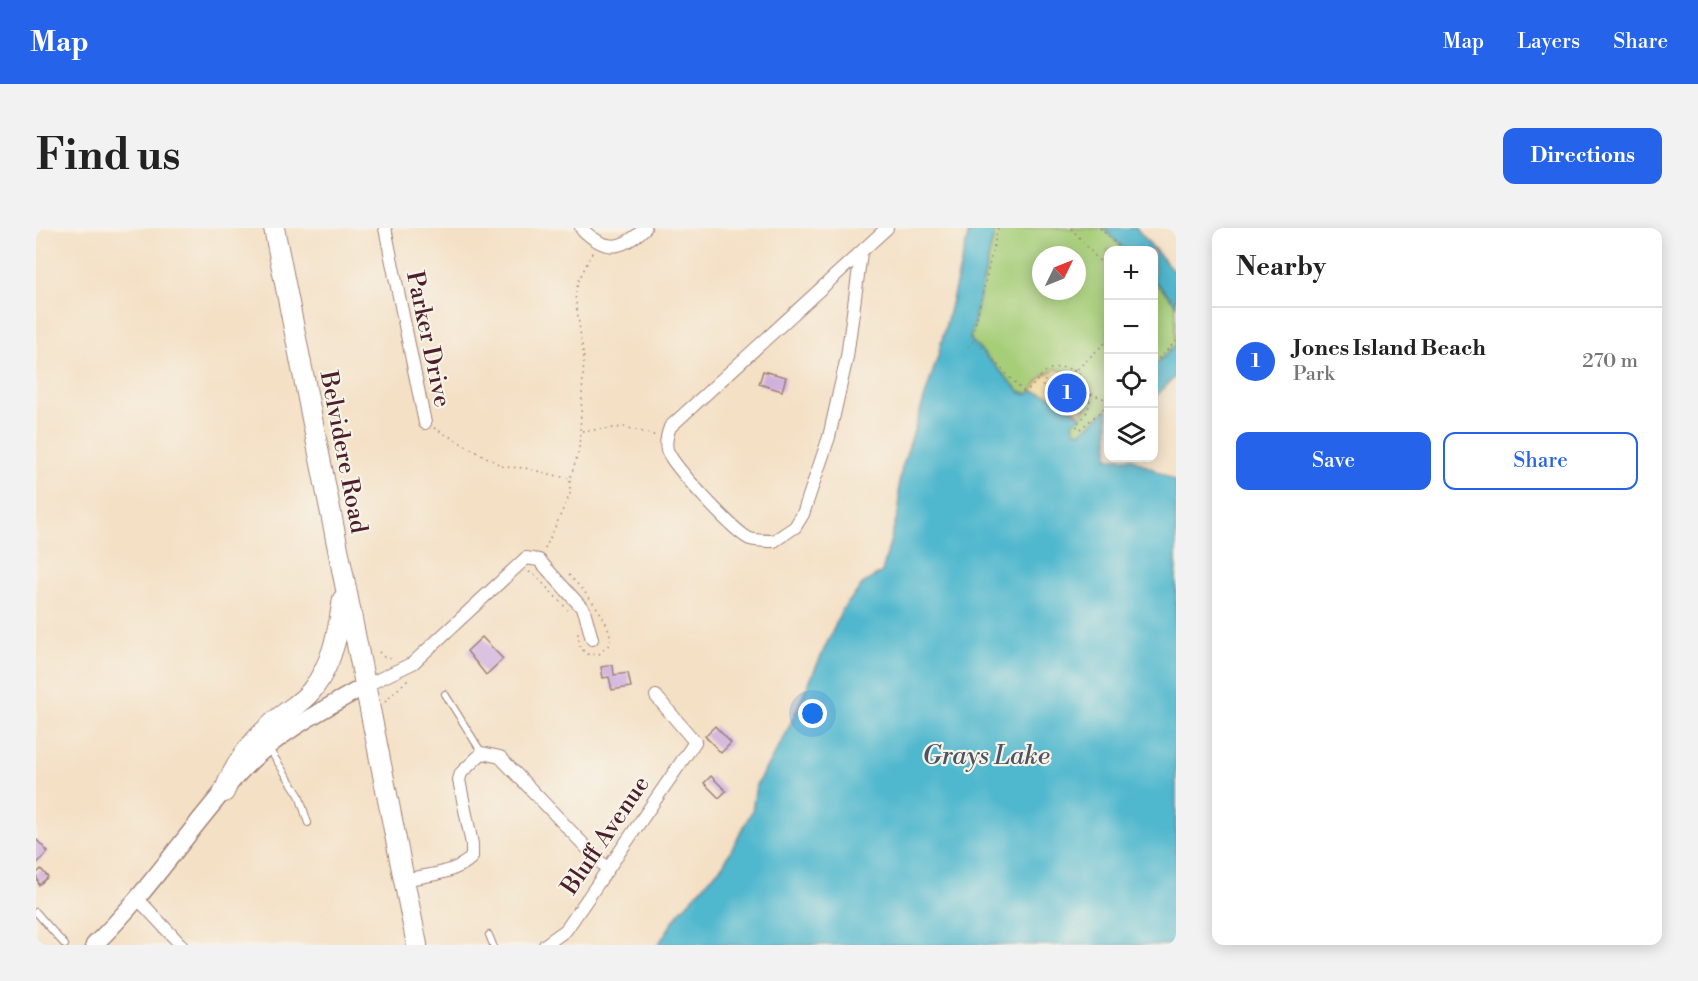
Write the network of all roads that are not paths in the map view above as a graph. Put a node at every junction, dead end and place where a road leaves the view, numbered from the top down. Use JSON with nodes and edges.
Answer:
{"nodes":[{"id":1,"x":274,"y":228,"type":"edge"},
{"id":2,"x":385,"y":228,"type":"edge"},
{"id":3,"x":581,"y":228,"type":"edge"},
{"id":4,"x":645,"y":228,"type":"edge"},
{"id":5,"x":887,"y":228,"type":"edge"},
{"id":6,"x":861,"y":253,"type":"junction"},
{"id":7,"x":425,"y":423,"type":"road end"},
{"id":8,"x":345,"y":588,"type":"junction"},
{"id":9,"x":592,"y":639,"type":"dead end"},
{"id":10,"x":365,"y":686,"type":"junction"},
{"id":11,"x":445,"y":694,"type":"dead end"},
{"id":12,"x":656,"y":696,"type":"dead end"},
{"id":13,"x":268,"y":748,"type":"junction"},
{"id":14,"x":482,"y":753,"type":"junction"},
{"id":15,"x":224,"y":792,"type":"junction"},
{"id":16,"x":308,"y":823,"type":"dead end"},
{"id":17,"x":607,"y":869,"type":"junction"},
{"id":18,"x":404,"y":880,"type":"junction"},
{"id":19,"x":139,"y":900,"type":"junction"},
{"id":20,"x":36,"y":912,"type":"edge"},
{"id":21,"x":489,"y":935,"type":"dead end"},
{"id":22,"x":66,"y":945,"type":"edge"},
{"id":23,"x":94,"y":945,"type":"edge"},
{"id":24,"x":181,"y":945,"type":"edge"},
{"id":25,"x":417,"y":945,"type":"edge"},
{"id":26,"x":493,"y":945,"type":"edge"},
{"id":27,"x":545,"y":945,"type":"edge"}],
"edges":[{"from":1,"to":8,"type":"main road","name":"Belvidere Road"},
{"from":2,"to":7,"type":"street","name":"Parker Drive"},
{"from":3,"to":4,"type":"street"},
{"from":5,"to":6,"type":"street"},
{"from":6,"to":6,"type":"street"},
{"from":8,"to":10,"type":"main road","name":"Belvidere Road"},
{"from":8,"to":15,"type":"main road"},
{"from":9,"to":10,"type":"street"},
{"from":10,"to":13,"type":"street"},
{"from":10,"to":18,"type":"main road","name":"Belvidere Road"},
{"from":11,"to":14,"type":"lane"},
{"from":12,"to":17,"type":"street","name":"Bluff Avenue"},
{"from":13,"to":15,"type":"street"},
{"from":13,"to":16,"type":"lane"},
{"from":14,"to":17,"type":"street"},
{"from":14,"to":18,"type":"street"},
{"from":15,"to":19,"type":"street"},
{"from":17,"to":27,"type":"street","name":"Bluff Avenue"},
{"from":18,"to":25,"type":"main road","name":"Belvidere Road"},
{"from":19,"to":23,"type":"street"},
{"from":19,"to":24,"type":"street"},
{"from":20,"to":22,"type":"lane"},
{"from":21,"to":26,"type":"lane"}]}
